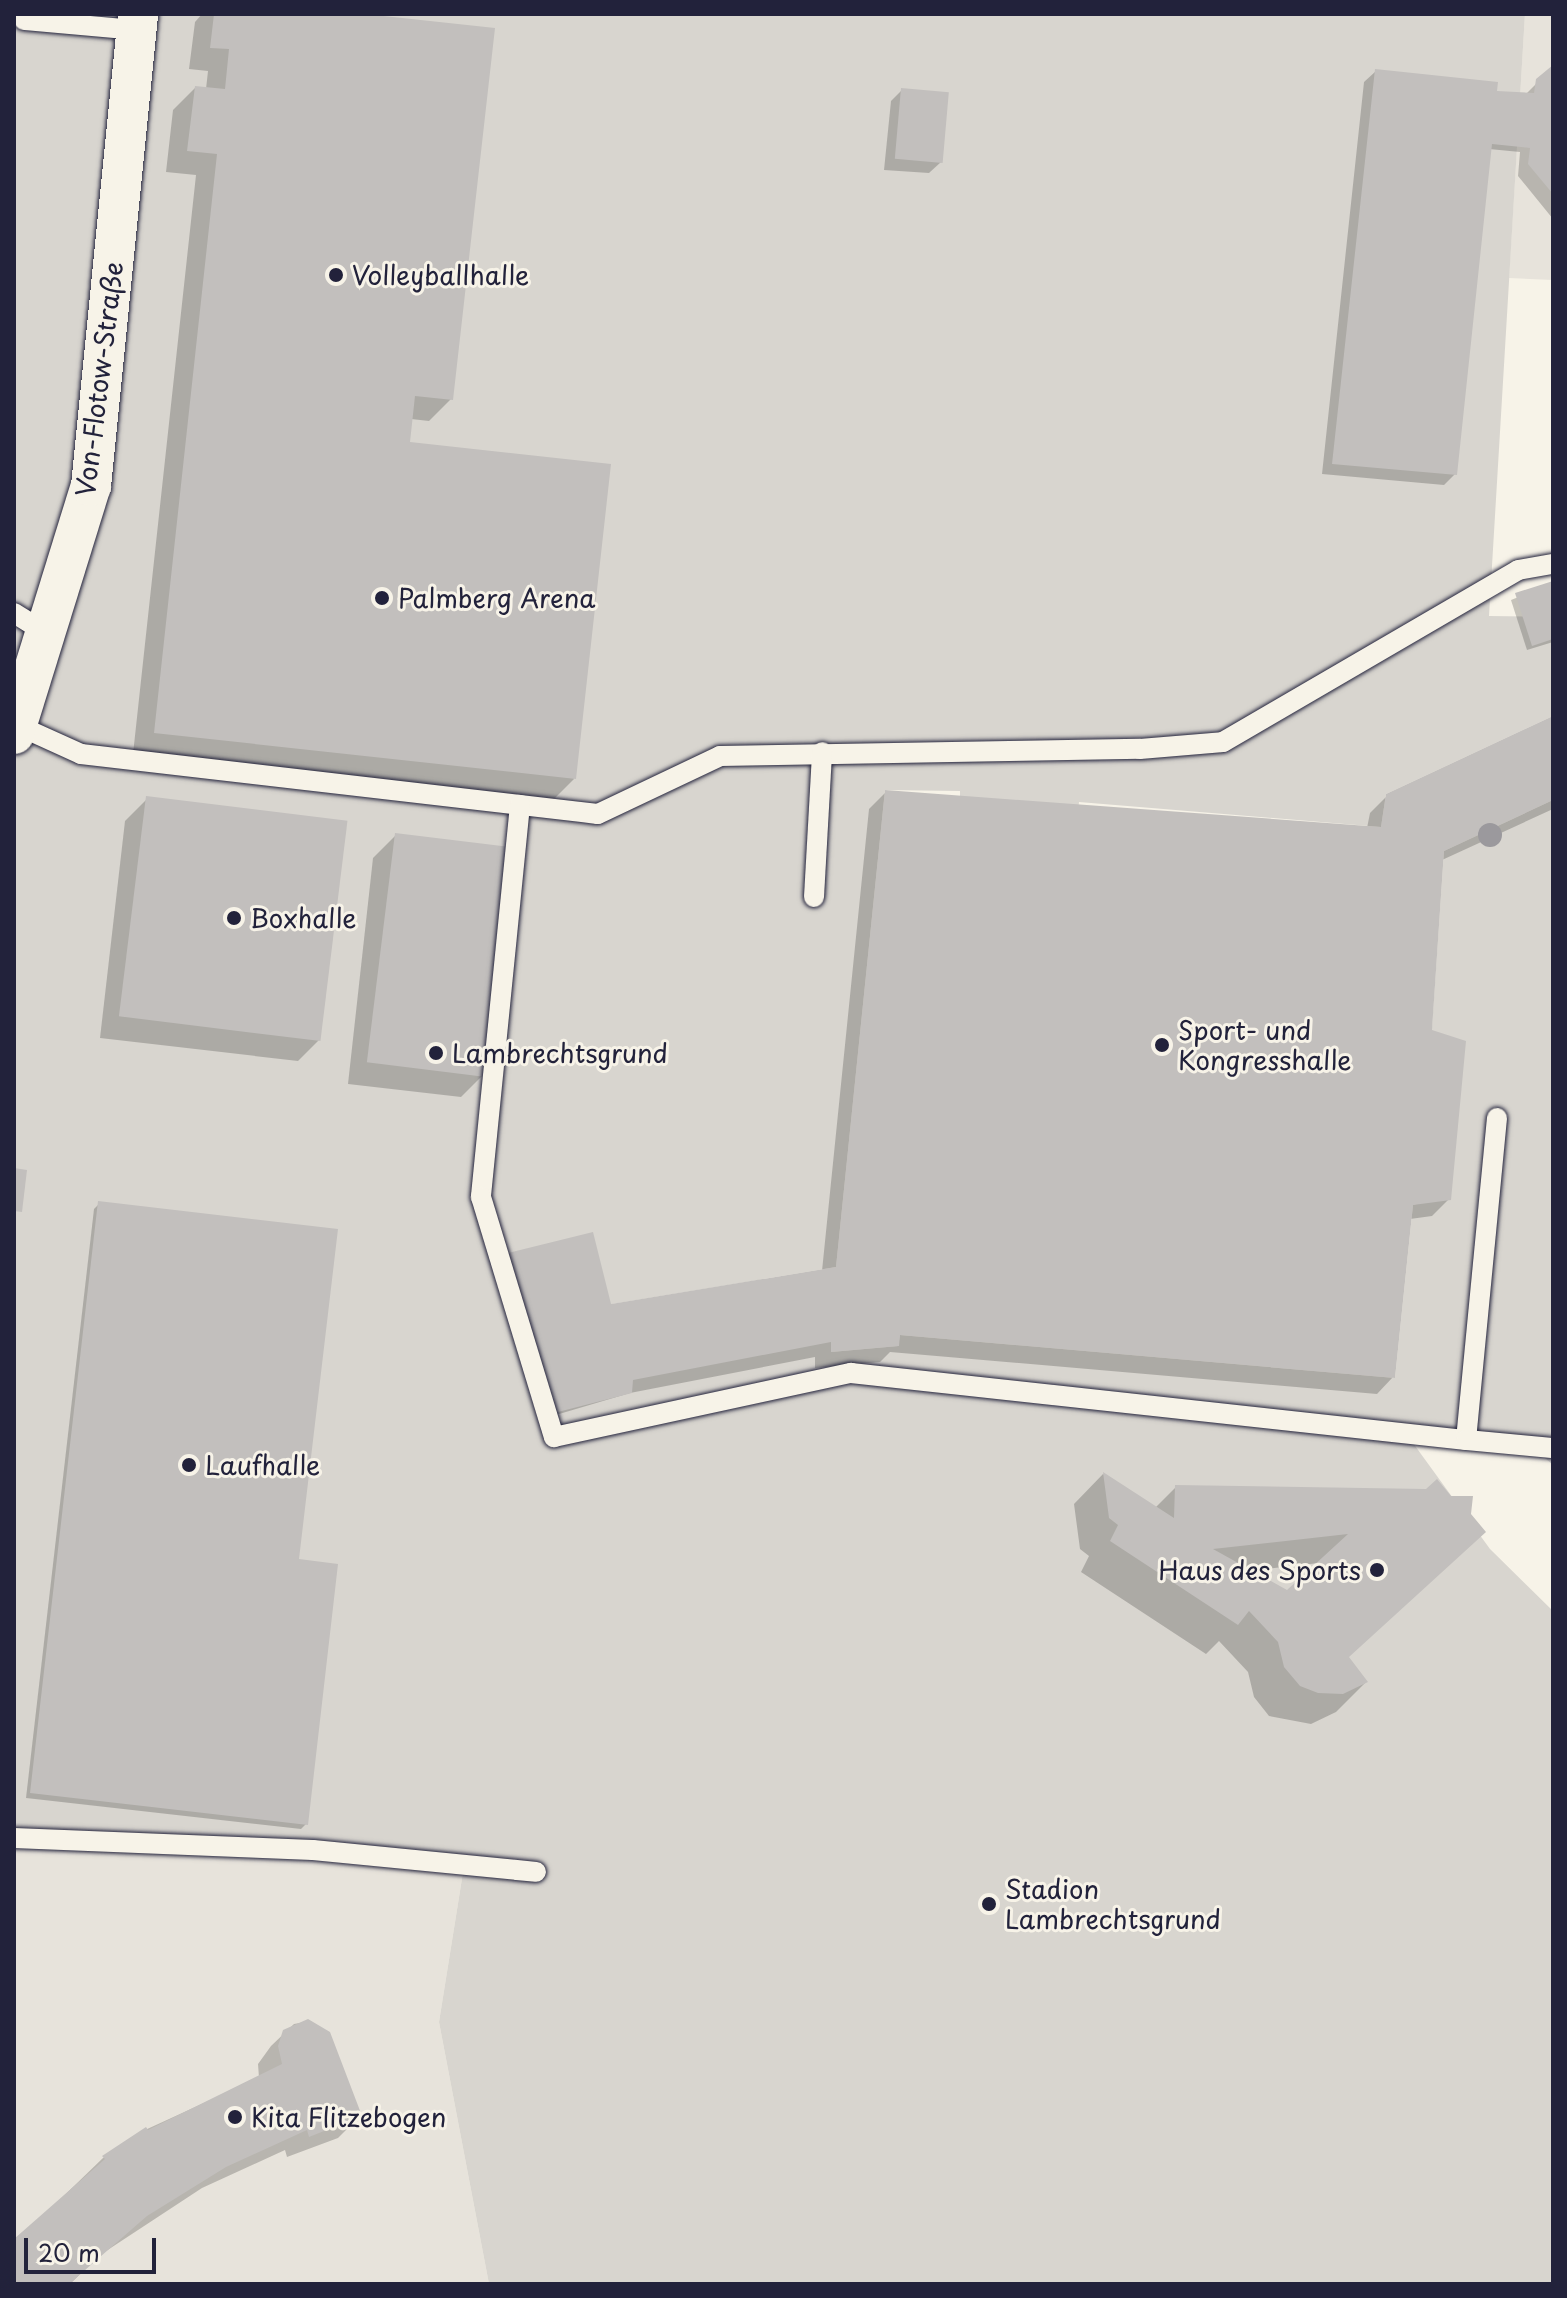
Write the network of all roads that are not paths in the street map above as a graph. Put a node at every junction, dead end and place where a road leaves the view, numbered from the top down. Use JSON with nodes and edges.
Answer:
{"nodes":[{"id":1,"x":24,"y":20,"type":"dead end"},
{"id":2,"x":137,"y":22,"type":"edge"},
{"id":3,"x":1553,"y":564,"type":"edge"},
{"id":4,"x":30,"y":622,"type":"edge"},
{"id":5,"x":16,"y":730,"type":"edge"},
{"id":6,"x":822,"y":752,"type":"junction"},
{"id":7,"x":520,"y":805,"type":"junction"},
{"id":8,"x":814,"y":897,"type":"dead end"},
{"id":9,"x":1497,"y":1118,"type":"dead end"},
{"id":10,"x":1466,"y":1440,"type":"junction"},
{"id":11,"x":1553,"y":1448,"type":"edge"},
{"id":12,"x":14,"y":1838,"type":"edge"},
{"id":13,"x":536,"y":1872,"type":"dead end"}],
"edges":[{"from":1,"to":2,"type":"lane"},
{"from":2,"to":4,"type":"street","name":"Von-Flotow-Straße"},
{"from":3,"to":6,"type":"lane"},
{"from":4,"to":5,"type":"street","name":"Von-Flotow-Straße"},
{"from":5,"to":7,"type":"lane"},
{"from":6,"to":7,"type":"lane"},
{"from":6,"to":8,"type":"lane"},
{"from":7,"to":10,"type":"lane"},
{"from":9,"to":10,"type":"lane"},
{"from":10,"to":11,"type":"lane"},
{"from":12,"to":13,"type":"lane"}]}
